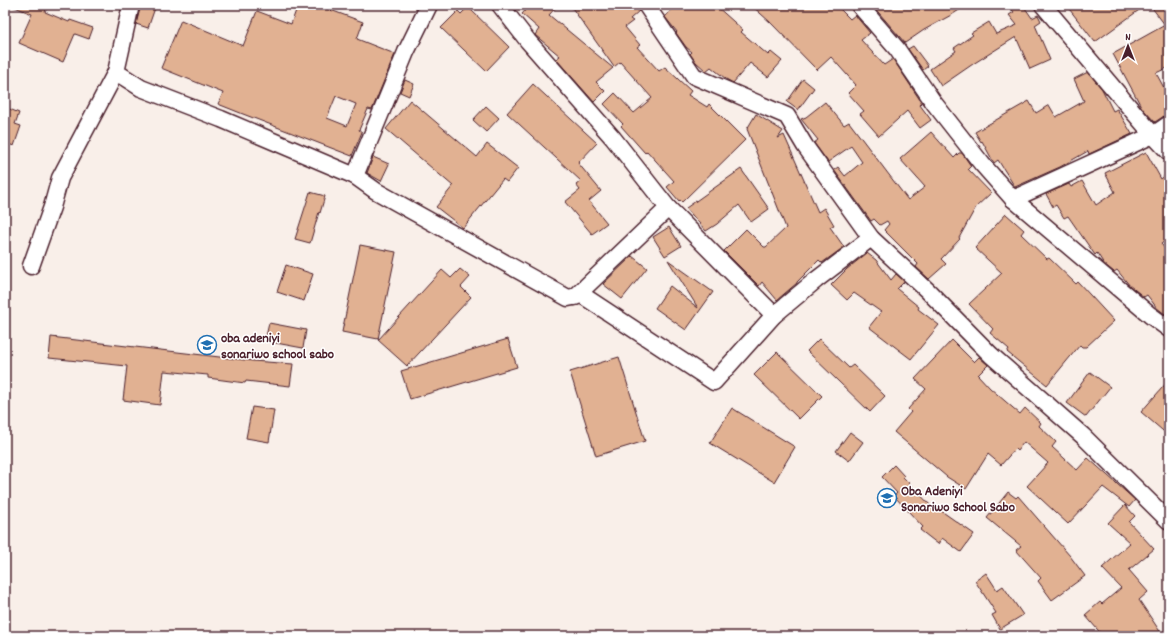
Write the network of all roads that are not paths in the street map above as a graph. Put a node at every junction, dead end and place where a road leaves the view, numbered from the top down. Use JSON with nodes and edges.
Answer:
{"nodes":[{"id":1,"x":131,"y":5,"type":"edge"},
{"id":2,"x":429,"y":5,"type":"edge"},
{"id":3,"x":500,"y":5,"type":"edge"},
{"id":4,"x":646,"y":5,"type":"edge"},
{"id":5,"x":859,"y":5,"type":"edge"},
{"id":6,"x":1043,"y":5,"type":"edge"},
{"id":7,"x":116,"y":72,"type":"junction"},
{"id":8,"x":1169,"y":124,"type":"edge"},
{"id":9,"x":1153,"y":135,"type":"junction"},
{"id":10,"x":1169,"y":152,"type":"edge"},
{"id":11,"x":355,"y":176,"type":"junction"},
{"id":12,"x":1013,"y":199,"type":"junction"},
{"id":13,"x":668,"y":208,"type":"junction"},
{"id":14,"x":871,"y":238,"type":"junction"},
{"id":15,"x":31,"y":266,"type":"dead end"},
{"id":16,"x":575,"y":297,"type":"junction"},
{"id":17,"x":774,"y":315,"type":"junction"},
{"id":18,"x":1169,"y":329,"type":"edge"},
{"id":19,"x":1169,"y":521,"type":"edge"}],
"edges":[{"from":1,"to":7,"type":"street"},
{"from":2,"to":11,"type":"street"},
{"from":3,"to":13,"type":"street"},
{"from":4,"to":14,"type":"street"},
{"from":5,"to":12,"type":"street"},
{"from":6,"to":9,"type":"street"},
{"from":7,"to":11,"type":"street"},
{"from":7,"to":15,"type":"street"},
{"from":8,"to":9,"type":"street"},
{"from":9,"to":10,"type":"street"},
{"from":9,"to":12,"type":"street"},
{"from":11,"to":16,"type":"street"},
{"from":12,"to":18,"type":"street"},
{"from":13,"to":16,"type":"street"},
{"from":13,"to":17,"type":"street"},
{"from":14,"to":17,"type":"street"},
{"from":14,"to":19,"type":"street"},
{"from":16,"to":17,"type":"street"}]}
